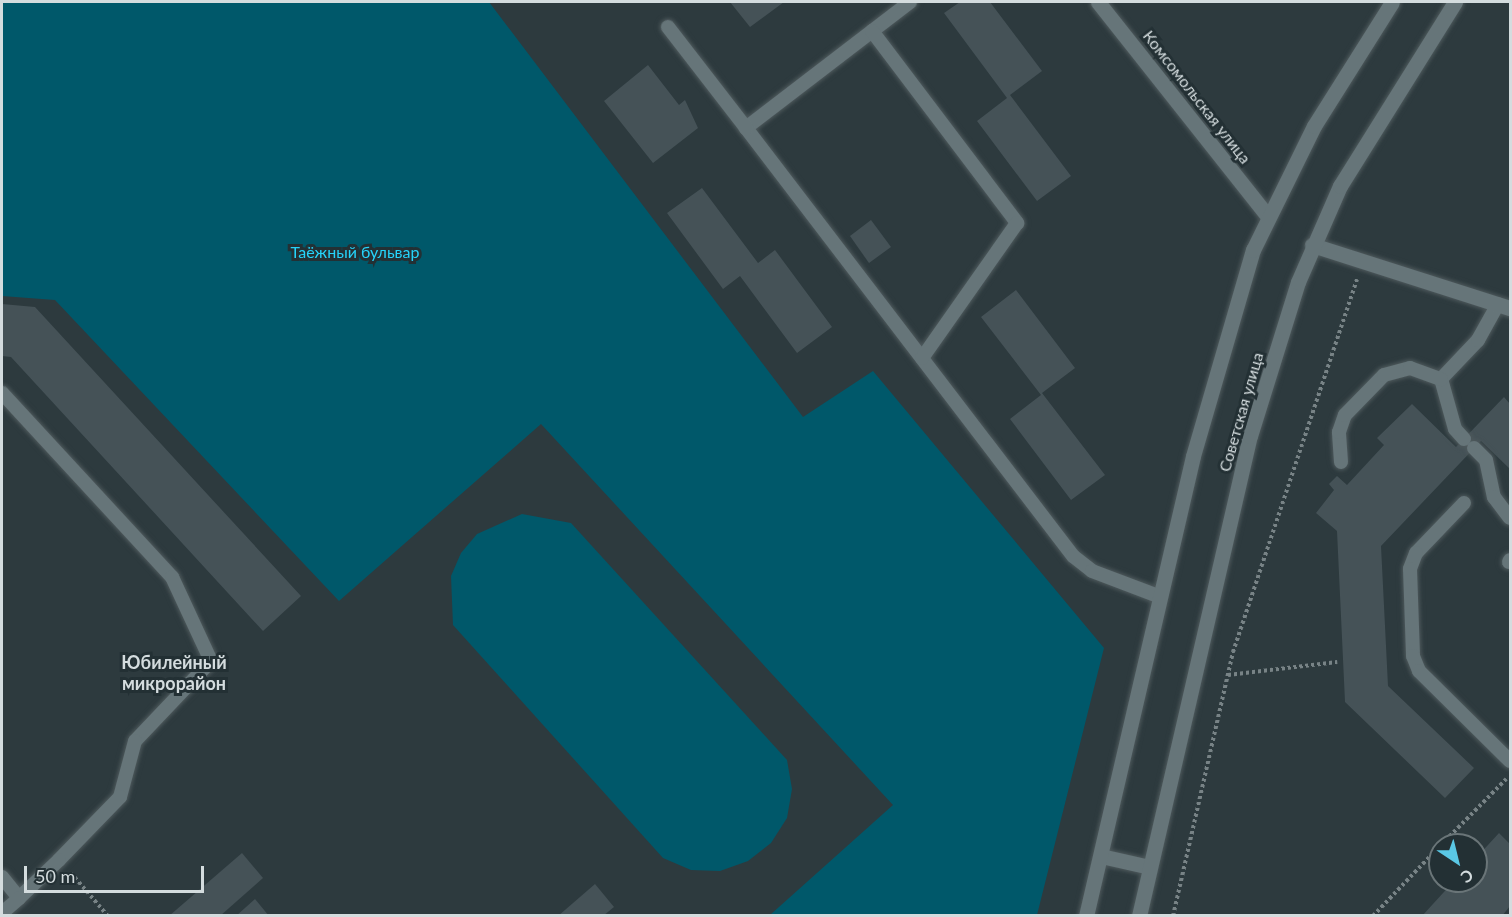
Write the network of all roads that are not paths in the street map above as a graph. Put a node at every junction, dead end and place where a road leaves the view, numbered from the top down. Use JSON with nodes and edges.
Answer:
{"nodes":[{"id":1,"x":910,"y":2,"type":"edge"},
{"id":2,"x":1098,"y":2,"type":"edge"},
{"id":3,"x":1392,"y":2,"type":"edge"},
{"id":4,"x":1455,"y":2,"type":"edge"},
{"id":5,"x":668,"y":27,"type":"dead end"},
{"id":6,"x":872,"y":31,"type":"junction"},
{"id":7,"x":746,"y":128,"type":"junction"},
{"id":8,"x":1266,"y":214,"type":"junction"},
{"id":9,"x":1312,"y":245,"type":"junction"},
{"id":10,"x":1504,"y":306,"type":"edge"},
{"id":11,"x":922,"y":358,"type":"junction"},
{"id":12,"x":1441,"y":379,"type":"junction"},
{"id":13,"x":2,"y":393,"type":"edge"},
{"id":14,"x":1341,"y":462,"type":"dead end"},
{"id":15,"x":1464,"y":503,"type":"dead end"},
{"id":16,"x":1510,"y":518,"type":"edge"},
{"id":17,"x":1158,"y":596,"type":"junction"},
{"id":18,"x":1510,"y":761,"type":"edge"},
{"id":19,"x":1101,"y":856,"type":"junction"},
{"id":20,"x":1150,"y":867,"type":"junction"},
{"id":21,"x":2,"y":877,"type":"edge"},
{"id":22,"x":19,"y":898,"type":"junction"},
{"id":23,"x":2,"y":913,"type":"edge"},
{"id":24,"x":1086,"y":915,"type":"edge"},
{"id":25,"x":1139,"y":915,"type":"edge"}],
"edges":[{"from":1,"to":6,"type":"lane"},
{"from":2,"to":8,"type":"street","name":"Комсомольская улица"},
{"from":3,"to":8,"type":"street","name":"Советская улица"},
{"from":4,"to":9,"type":"street","name":"Советская улица"},
{"from":5,"to":7,"type":"lane"},
{"from":6,"to":7,"type":"lane"},
{"from":6,"to":11,"type":"lane"},
{"from":7,"to":11,"type":"lane"},
{"from":8,"to":17,"type":"street","name":"Советская улица"},
{"from":9,"to":10,"type":"street"},
{"from":9,"to":20,"type":"street","name":"Советская улица"},
{"from":10,"to":12,"type":"lane"},
{"from":11,"to":17,"type":"lane"},
{"from":12,"to":14,"type":"lane"},
{"from":12,"to":16,"type":"lane"},
{"from":13,"to":22,"type":"lane"},
{"from":15,"to":18,"type":"lane"},
{"from":17,"to":19,"type":"street","name":"Советская улица"},
{"from":19,"to":20,"type":"street"},
{"from":19,"to":24,"type":"street","name":"Советская улица"},
{"from":20,"to":25,"type":"street","name":"Советская улица"},
{"from":21,"to":22,"type":"lane"},
{"from":22,"to":23,"type":"lane"}]}
